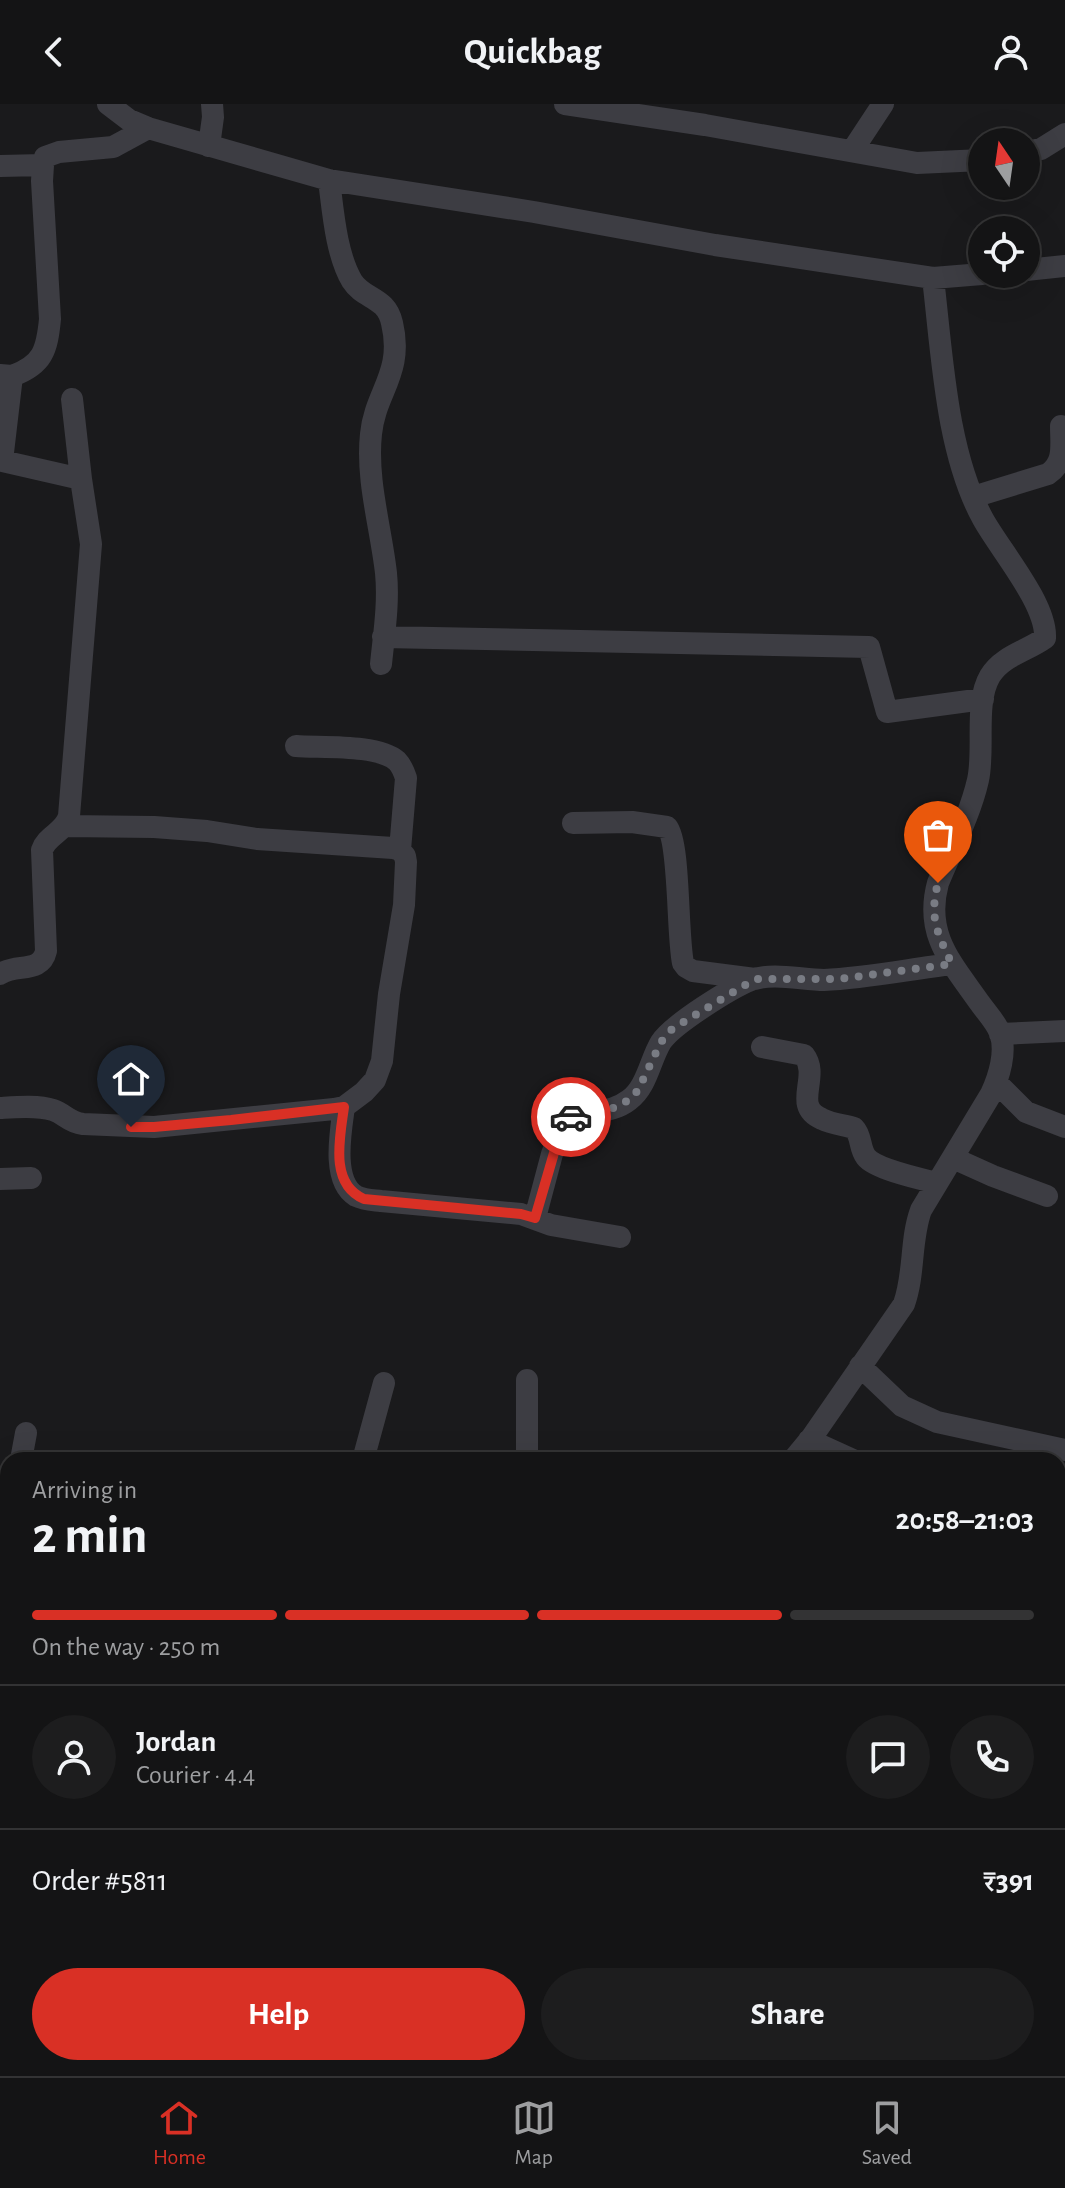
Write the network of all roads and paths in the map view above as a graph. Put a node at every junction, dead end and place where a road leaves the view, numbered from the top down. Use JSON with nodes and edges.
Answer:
{"nodes":[{"id":1,"x":108,"y":104,"type":"edge"},
{"id":2,"x":212,"y":104,"type":"edge"},
{"id":3,"x":565,"y":104,"type":"edge"},
{"id":4,"x":883,"y":104,"type":"edge"},
{"id":5,"x":594,"y":106,"type":"edge"},
{"id":6,"x":148,"y":128,"type":"junction"},
{"id":7,"x":1065,"y":134,"type":"edge"},
{"id":8,"x":209,"y":146,"type":"junction"},
{"id":9,"x":1040,"y":149,"type":"edge"},
{"id":10,"x":852,"y":151,"type":"junction"},
{"id":11,"x":968,"y":161,"type":"edge"},
{"id":12,"x":43,"y":165,"type":"junction"},
{"id":13,"x":0,"y":166,"type":"edge"},
{"id":14,"x":329,"y":180,"type":"junction"},
{"id":15,"x":1065,"y":266,"type":"edge"},
{"id":16,"x":1040,"y":269,"type":"edge"},
{"id":17,"x":968,"y":275,"type":"edge"},
{"id":18,"x":933,"y":278,"type":"junction"},
{"id":19,"x":6,"y":376,"type":"edge"},
{"id":20,"x":72,"y":399,"type":"dead end"},
{"id":21,"x":1061,"y":426,"type":"dead end"},
{"id":22,"x":81,"y":479,"type":"junction"},
{"id":23,"x":973,"y":497,"type":"junction"},
{"id":24,"x":383,"y":637,"type":"junction"},
{"id":25,"x":1055,"y":640,"type":"edge"},
{"id":26,"x":381,"y":664,"type":"dead end"},
{"id":27,"x":983,"y":699,"type":"junction"},
{"id":28,"x":296,"y":746,"type":"dead end"},
{"id":29,"x":573,"y":823,"type":"dead end"},
{"id":30,"x":65,"y":826,"type":"junction"},
{"id":31,"x":400,"y":850,"type":"junction"},
{"id":32,"x":952,"y":964,"type":"junction"},
{"id":33,"x":0,"y":974,"type":"edge"},
{"id":34,"x":755,"y":979,"type":"junction"},
{"id":35,"x":1065,"y":1031,"type":"edge"},
{"id":36,"x":1000,"y":1034,"type":"junction"},
{"id":37,"x":762,"y":1047,"type":"dead end"},
{"id":38,"x":997,"y":1083,"type":"junction"},
{"id":39,"x":344,"y":1107,"type":"junction"},
{"id":40,"x":0,"y":1108,"type":"edge"},
{"id":41,"x":1065,"y":1127,"type":"edge"},
{"id":42,"x":953,"y":1158,"type":"junction"},
{"id":43,"x":31,"y":1178,"type":"dead end"},
{"id":44,"x":0,"y":1179,"type":"edge"},
{"id":45,"x":937,"y":1183,"type":"junction"},
{"id":46,"x":1047,"y":1196,"type":"dead end"},
{"id":47,"x":535,"y":1218,"type":"junction"},
{"id":48,"x":620,"y":1237,"type":"dead end"},
{"id":49,"x":860,"y":1366,"type":"junction"},
{"id":50,"x":527,"y":1380,"type":"dead end"},
{"id":51,"x":384,"y":1383,"type":"dead end"},
{"id":52,"x":26,"y":1433,"type":"dead end"},
{"id":53,"x":809,"y":1440,"type":"junction"},
{"id":54,"x":1065,"y":1450,"type":"edge"},
{"id":55,"x":22,"y":1452,"type":"edge"},
{"id":56,"x":365,"y":1452,"type":"edge"},
{"id":57,"x":527,"y":1452,"type":"edge"},
{"id":58,"x":799,"y":1452,"type":"edge"},
{"id":59,"x":835,"y":1452,"type":"edge"}],
"edges":[{"from":1,"to":6,"type":"street"},
{"from":2,"to":8,"type":"street"},
{"from":3,"to":5,"type":"street"},
{"from":4,"to":10,"type":"street"},
{"from":5,"to":10,"type":"street"},
{"from":6,"to":8,"type":"street"},
{"from":6,"to":12,"type":"street"},
{"from":7,"to":9,"type":"street"},
{"from":8,"to":14,"type":"street"},
{"from":10,"to":11,"type":"street"},
{"from":12,"to":13,"type":"street"},
{"from":12,"to":19,"type":"street"},
{"from":14,"to":18,"type":"street"},
{"from":14,"to":24,"type":"street"},
{"from":15,"to":16,"type":"street"},
{"from":17,"to":18,"type":"street"},
{"from":18,"to":23,"type":"street"},
{"from":19,"to":22,"type":"street"},
{"from":20,"to":22,"type":"street"},
{"from":21,"to":23,"type":"street"},
{"from":22,"to":30,"type":"street"},
{"from":23,"to":25,"type":"street"},
{"from":24,"to":26,"type":"street"},
{"from":24,"to":27,"type":"street"},
{"from":25,"to":27,"type":"street"},
{"from":27,"to":32,"type":"street"},
{"from":28,"to":31,"type":"street"},
{"from":29,"to":34,"type":"street"},
{"from":30,"to":31,"type":"street"},
{"from":30,"to":33,"type":"street"},
{"from":31,"to":39,"type":"street"},
{"from":32,"to":34,"type":"street"},
{"from":32,"to":36,"type":"street"},
{"from":34,"to":47,"type":"street"},
{"from":35,"to":36,"type":"street"},
{"from":36,"to":38,"type":"street"},
{"from":37,"to":45,"type":"street"},
{"from":38,"to":41,"type":"street"},
{"from":38,"to":42,"type":"street"},
{"from":39,"to":40,"type":"street"},
{"from":39,"to":47,"type":"street"},
{"from":42,"to":45,"type":"street"},
{"from":42,"to":46,"type":"street"},
{"from":43,"to":44,"type":"street"},
{"from":45,"to":49,"type":"street"},
{"from":47,"to":48,"type":"street"},
{"from":49,"to":53,"type":"street"},
{"from":49,"to":54,"type":"street"},
{"from":50,"to":57,"type":"street"},
{"from":51,"to":56,"type":"street"},
{"from":52,"to":55,"type":"street"},
{"from":53,"to":58,"type":"street"},
{"from":53,"to":59,"type":"street"}]}
